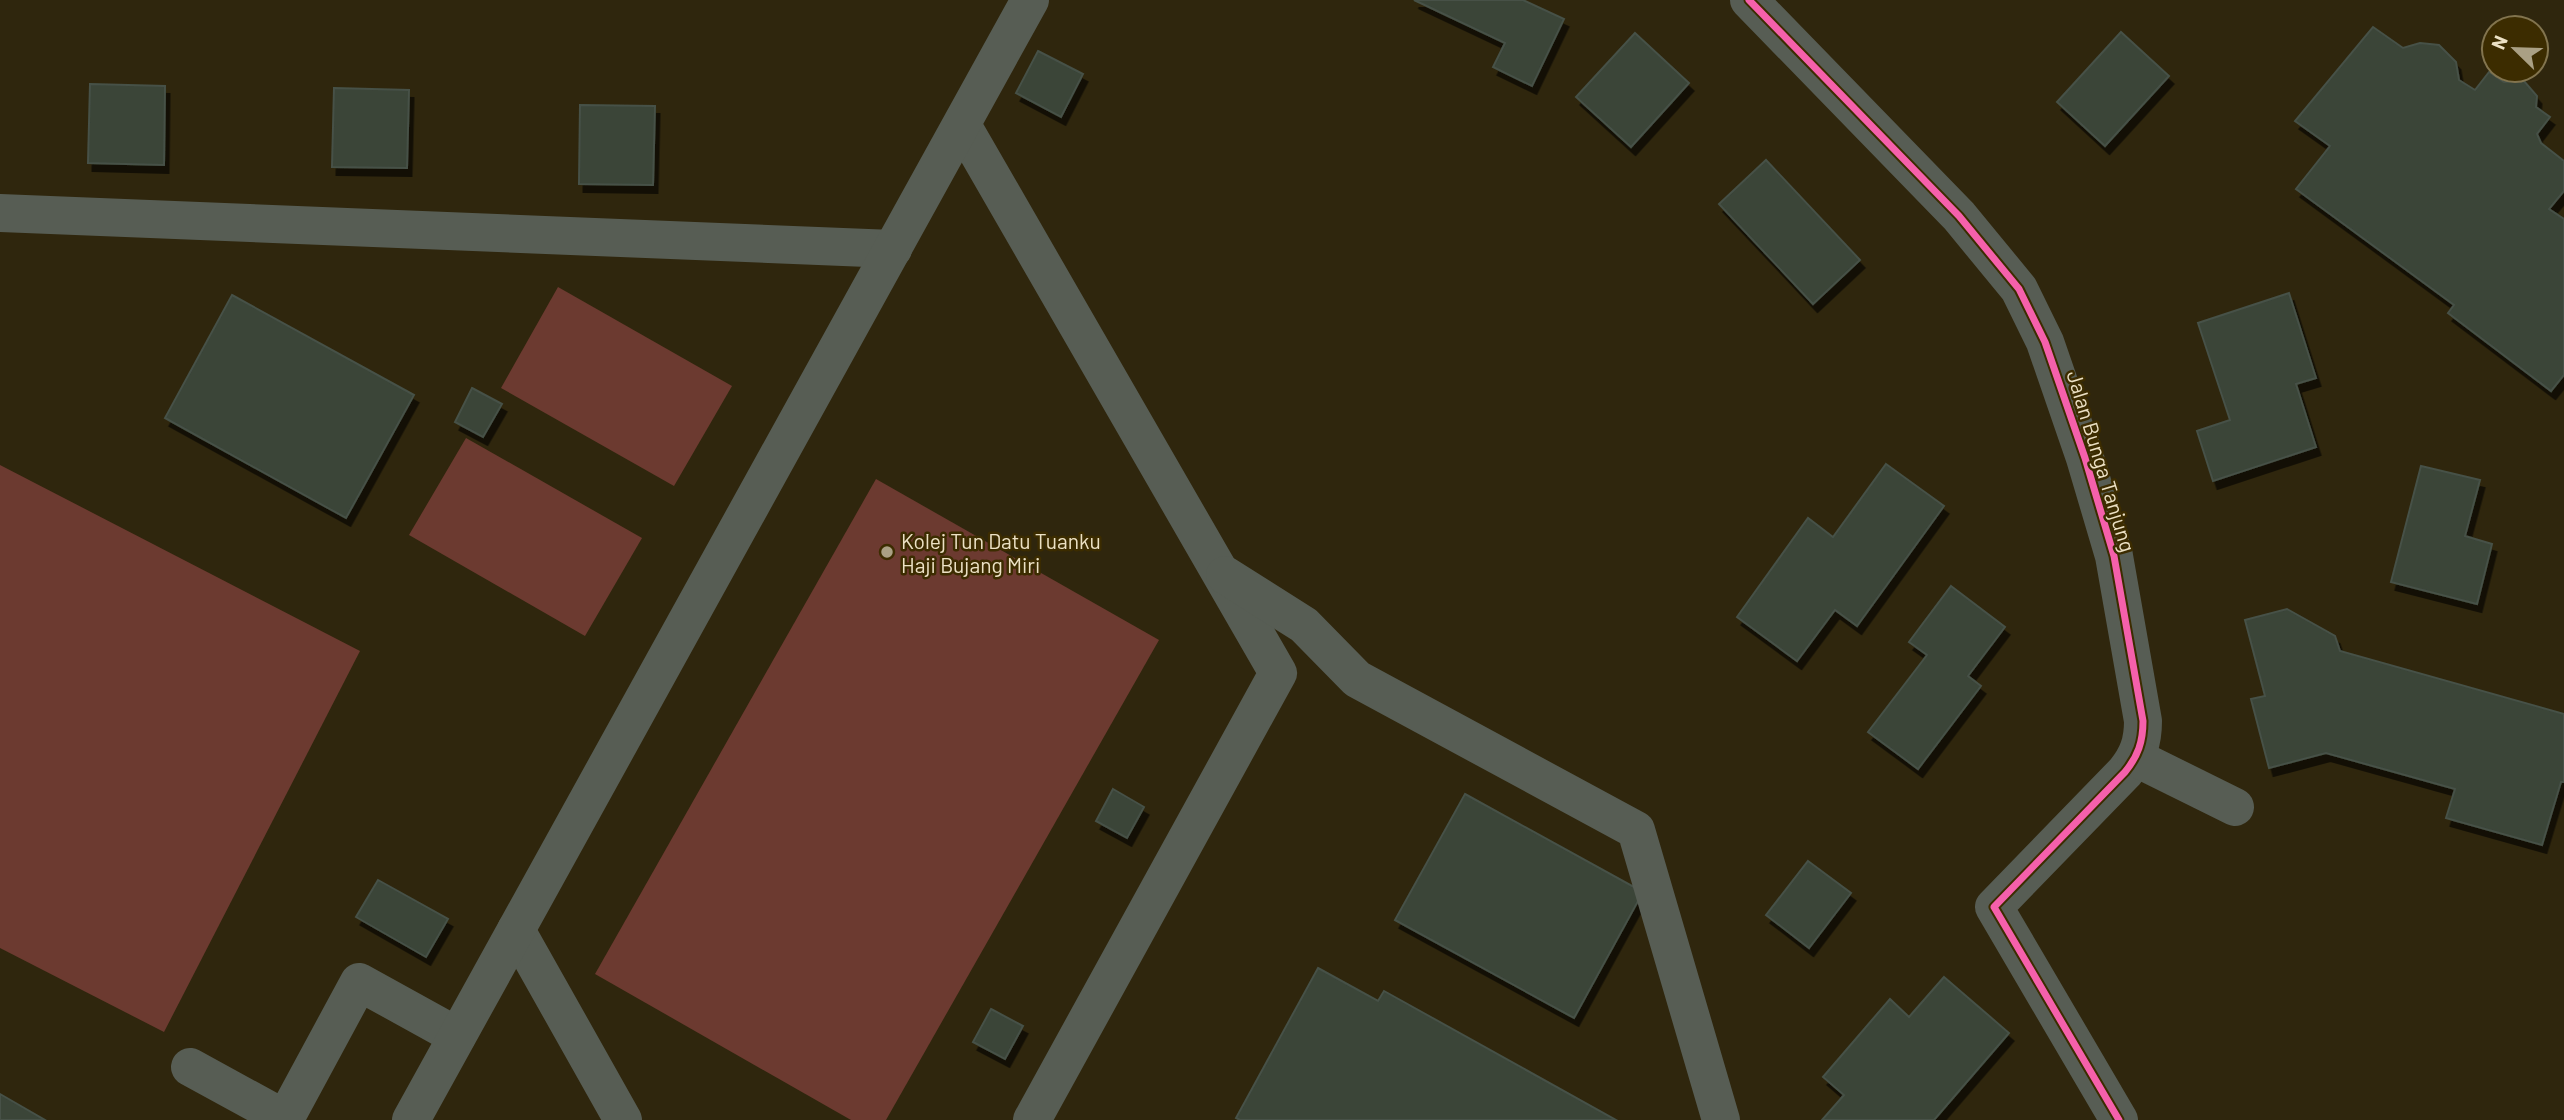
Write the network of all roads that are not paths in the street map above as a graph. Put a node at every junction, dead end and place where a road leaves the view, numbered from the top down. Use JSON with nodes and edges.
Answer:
{"nodes":[{"id":1,"x":1749,"y":0,"type":"edge"},
{"id":2,"x":1023,"y":14,"type":"edge"},
{"id":3,"x":962,"y":125,"type":"junction"},
{"id":4,"x":0,"y":212,"type":"edge"},
{"id":5,"x":893,"y":249,"type":"junction"},
{"id":6,"x":1220,"y":572,"type":"junction"},
{"id":7,"x":2136,"y":758,"type":"junction"},
{"id":8,"x":2235,"y":807,"type":"dead end"},
{"id":9,"x":516,"y":930,"type":"junction"},
{"id":10,"x":457,"y":1036,"type":"junction"},
{"id":11,"x":190,"y":1067,"type":"dead end"},
{"id":12,"x":1040,"y":1117,"type":"edge"},
{"id":13,"x":285,"y":1119,"type":"edge"},
{"id":14,"x":411,"y":1120,"type":"edge"},
{"id":15,"x":623,"y":1120,"type":"edge"},
{"id":16,"x":1721,"y":1120,"type":"edge"},
{"id":17,"x":2119,"y":1120,"type":"edge"}],
"edges":[{"from":1,"to":7,"type":"street","name":"Jalan Bunga Tanjung"},
{"from":2,"to":3,"type":"street"},
{"from":3,"to":5,"type":"street"},
{"from":3,"to":6,"type":"street"},
{"from":4,"to":5,"type":"street"},
{"from":5,"to":9,"type":"street"},
{"from":6,"to":12,"type":"street"},
{"from":6,"to":16,"type":"street"},
{"from":7,"to":8,"type":"street"},
{"from":7,"to":17,"type":"street"},
{"from":9,"to":10,"type":"street"},
{"from":9,"to":15,"type":"street"},
{"from":10,"to":13,"type":"street"},
{"from":10,"to":14,"type":"street"},
{"from":11,"to":13,"type":"street"}]}
